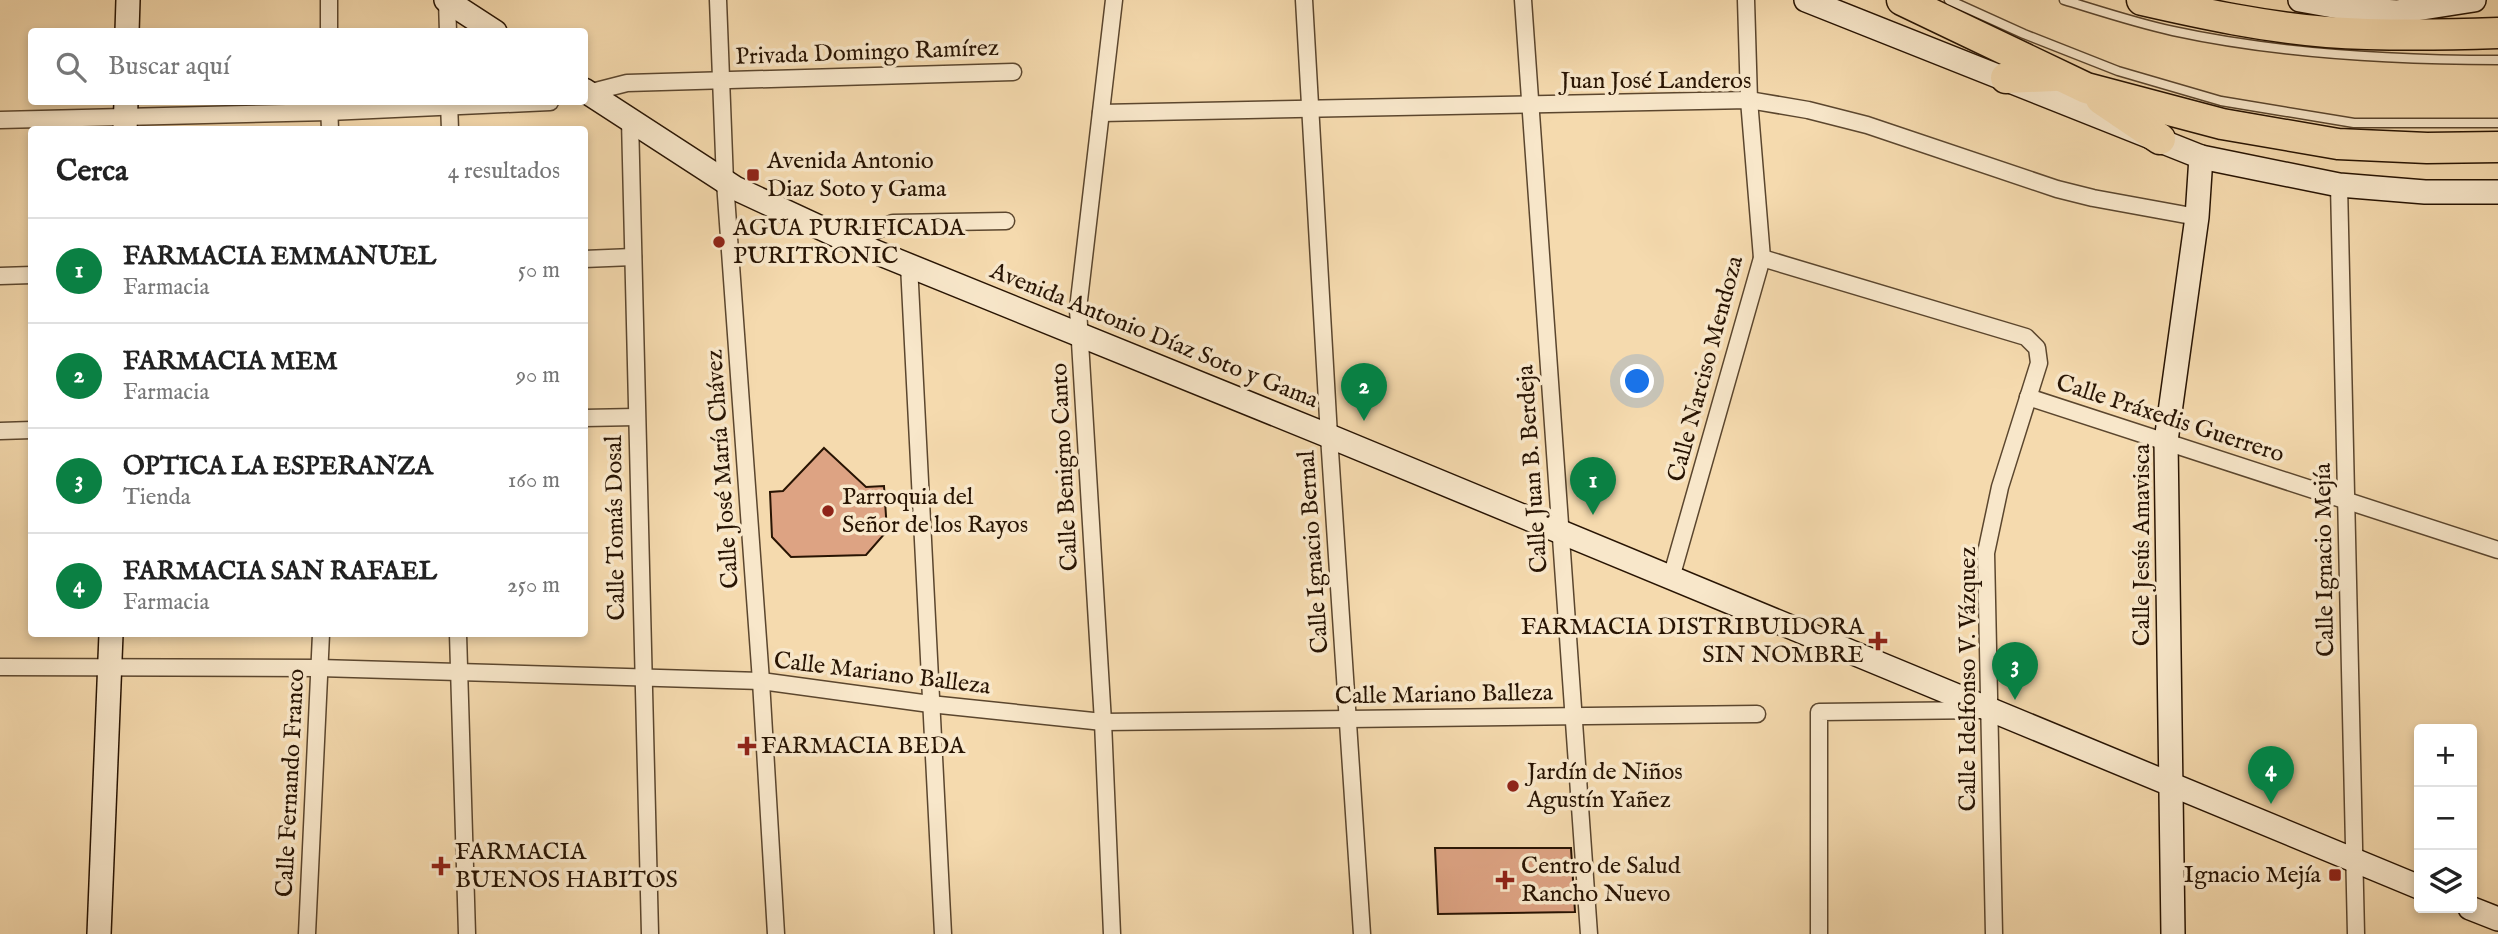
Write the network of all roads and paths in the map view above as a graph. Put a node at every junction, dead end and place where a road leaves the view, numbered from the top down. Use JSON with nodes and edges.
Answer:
{"nodes":[{"id":1,"x":128,"y":0,"type":"edge"},
{"id":2,"x":330,"y":0,"type":"edge"},
{"id":3,"x":718,"y":0,"type":"edge"},
{"id":4,"x":1114,"y":0,"type":"edge"},
{"id":5,"x":1304,"y":0,"type":"edge"},
{"id":6,"x":1523,"y":0,"type":"edge"},
{"id":7,"x":1746,"y":0,"type":"edge"},
{"id":8,"x":1806,"y":0,"type":"edge"},
{"id":9,"x":1902,"y":0,"type":"edge"},
{"id":10,"x":1949,"y":0,"type":"edge"},
{"id":11,"x":2064,"y":0,"type":"edge"},
{"id":12,"x":2142,"y":0,"type":"edge"},
{"id":13,"x":2300,"y":0,"type":"edge"},
{"id":14,"x":2473,"y":0,"type":"edge"},
{"id":15,"x":446,"y":1,"type":"edge"},
{"id":16,"x":127,"y":28,"type":"edge"},
{"id":17,"x":329,"y":28,"type":"edge"},
{"id":18,"x":448,"y":28,"type":"edge"},
{"id":19,"x":489,"y":28,"type":"edge"},
{"id":20,"x":2498,"y":33,"type":"edge"},
{"id":21,"x":2498,"y":60,"type":"edge"},
{"id":22,"x":1013,"y":72,"type":"dead end"},
{"id":23,"x":2058,"y":76,"type":"junction"},
{"id":24,"x":2006,"y":78,"type":"junction"},
{"id":25,"x":721,"y":80,"type":"junction"},
{"id":26,"x":2086,"y":88,"type":"junction"},
{"id":27,"x":588,"y":92,"type":"edge"},
{"id":28,"x":588,"y":93,"type":"edge"},
{"id":29,"x":1749,"y":100,"type":"junction"},
{"id":30,"x":409,"y":105,"type":"edge"},
{"id":31,"x":449,"y":105,"type":"edge"},
{"id":32,"x":1531,"y":105,"type":"junction"},
{"id":33,"x":329,"y":107,"type":"edge"},
{"id":34,"x":1310,"y":109,"type":"junction"},
{"id":35,"x":1101,"y":113,"type":"junction"},
{"id":36,"x":125,"y":116,"type":"edge"},
{"id":37,"x":0,"y":120,"type":"edge"},
{"id":38,"x":630,"y":120,"type":"junction"},
{"id":39,"x":2498,"y":123,"type":"edge"},
{"id":40,"x":330,"y":126,"type":"edge"},
{"id":41,"x":450,"y":126,"type":"edge"},
{"id":42,"x":2160,"y":139,"type":"junction"},
{"id":43,"x":2498,"y":147,"type":"edge"},
{"id":44,"x":2201,"y":157,"type":"junction"},
{"id":45,"x":725,"y":181,"type":"junction"},
{"id":46,"x":2339,"y":185,"type":"junction"},
{"id":47,"x":2498,"y":192,"type":"edge"},
{"id":48,"x":2197,"y":217,"type":"junction"},
{"id":49,"x":1006,"y":220,"type":"dead end"},
{"id":50,"x":851,"y":242,"type":"junction"},
{"id":51,"x":633,"y":257,"type":"junction"},
{"id":52,"x":1762,"y":258,"type":"junction"},
{"id":53,"x":588,"y":259,"type":"edge"},
{"id":54,"x":909,"y":265,"type":"junction"},
{"id":55,"x":28,"y":275,"type":"edge"},
{"id":56,"x":0,"y":276,"type":"edge"},
{"id":57,"x":1080,"y":334,"type":"junction"},
{"id":58,"x":2037,"y":348,"type":"joint"},
{"id":59,"x":2028,"y":397,"type":"junction"},
{"id":60,"x":636,"y":417,"type":"junction"},
{"id":61,"x":588,"y":418,"type":"edge"},
{"id":62,"x":28,"y":430,"type":"edge"},
{"id":63,"x":0,"y":431,"type":"edge"},
{"id":64,"x":1329,"y":436,"type":"junction"},
{"id":65,"x":2166,"y":441,"type":"junction"},
{"id":66,"x":2346,"y":500,"type":"junction"},
{"id":67,"x":1561,"y":533,"type":"junction"},
{"id":68,"x":2498,"y":550,"type":"edge"},
{"id":69,"x":1671,"y":578,"type":"junction"},
{"id":70,"x":111,"y":637,"type":"edge"},
{"id":71,"x":321,"y":637,"type":"edge"},
{"id":72,"x":458,"y":637,"type":"edge"},
{"id":73,"x":0,"y":667,"type":"edge"},
{"id":74,"x":110,"y":667,"type":"junction"},
{"id":75,"x":319,"y":668,"type":"junction"},
{"id":76,"x":459,"y":672,"type":"junction"},
{"id":77,"x":642,"y":677,"type":"junction"},
{"id":78,"x":761,"y":681,"type":"junction"},
{"id":79,"x":930,"y":704,"type":"junction"},
{"id":80,"x":1989,"y":710,"type":"junction"},
{"id":81,"x":1757,"y":714,"type":"dead end"},
{"id":82,"x":1573,"y":716,"type":"junction"},
{"id":83,"x":1348,"y":719,"type":"junction"},
{"id":84,"x":1102,"y":722,"type":"junction"},
{"id":85,"x":2171,"y":785,"type":"junction"},
{"id":86,"x":2354,"y":859,"type":"junction"},
{"id":87,"x":2414,"y":885,"type":"edge"},
{"id":88,"x":2477,"y":911,"type":"edge"},
{"id":89,"x":2498,"y":919,"type":"edge"},
{"id":90,"x":99,"y":934,"type":"edge"},
{"id":91,"x":307,"y":934,"type":"edge"},
{"id":92,"x":467,"y":934,"type":"edge"},
{"id":93,"x":650,"y":934,"type":"edge"},
{"id":94,"x":776,"y":934,"type":"edge"},
{"id":95,"x":943,"y":934,"type":"edge"},
{"id":96,"x":1111,"y":934,"type":"edge"},
{"id":97,"x":1362,"y":934,"type":"edge"},
{"id":98,"x":1589,"y":934,"type":"edge"},
{"id":99,"x":1819,"y":934,"type":"edge"},
{"id":100,"x":1994,"y":934,"type":"edge"},
{"id":101,"x":2173,"y":934,"type":"edge"},
{"id":102,"x":2356,"y":934,"type":"edge"}],
"edges":[{"from":1,"to":16,"type":"street"},
{"from":2,"to":17,"type":"street"},
{"from":3,"to":25,"type":"street","name":"Calle José María Chávez"},
{"from":4,"to":35,"type":"street","name":"Calle Benigno Canto"},
{"from":5,"to":34,"type":"street","name":"Calle Ignacio Bernal"},
{"from":6,"to":32,"type":"street","name":"Calle Juan B. Berdeja"},
{"from":7,"to":29,"type":"street","name":"Calle Narciso Mendoza"},
{"from":8,"to":24,"type":"street"},
{"from":9,"to":23,"type":"highway"},
{"from":10,"to":39,"type":"lane"},
{"from":11,"to":21,"type":"lane"},
{"from":12,"to":20,"type":"highway"},
{"from":13,"to":14,"type":"street"},
{"from":15,"to":18,"type":"street"},
{"from":15,"to":19,"type":"street"},
{"from":22,"to":25,"type":"street","name":"Privada Domingo Ramírez"},
{"from":23,"to":24,"type":"highway"},
{"from":23,"to":26,"type":"highway"},
{"from":24,"to":42,"type":"street"},
{"from":25,"to":27,"type":"street","name":"Privada Domingo Ramírez"},
{"from":25,"to":45,"type":"street","name":"Calle José María Chávez"},
{"from":26,"to":42,"type":"highway"},
{"from":26,"to":43,"type":"highway"},
{"from":28,"to":38,"type":"street","name":"Avenida Antonio Díaz Soto y Gama"},
{"from":29,"to":32,"type":"street","name":"Juan José Landeros"},
{"from":29,"to":48,"type":"street","name":"Juan José Landeros"},
{"from":29,"to":52,"type":"street","name":"Calle Narciso Mendoza"},
{"from":30,"to":33,"type":"street"},
{"from":31,"to":41,"type":"street"},
{"from":32,"to":34,"type":"street","name":"Juan José Landeros"},
{"from":32,"to":67,"type":"street","name":"Calle Juan B. Berdeja"},
{"from":33,"to":36,"type":"street"},
{"from":33,"to":40,"type":"street"},
{"from":34,"to":35,"type":"street","name":"Juan José Landeros"},
{"from":34,"to":64,"type":"street","name":"Calle Ignacio Bernal"},
{"from":35,"to":57,"type":"street","name":"Calle Benigno Canto"},
{"from":36,"to":37,"type":"street"},
{"from":38,"to":45,"type":"street","name":"Avenida Antonio Díaz Soto y Gama"},
{"from":38,"to":51,"type":"street","name":"Calle Tomás Dosal"},
{"from":42,"to":44,"type":"street"},
{"from":44,"to":46,"type":"street"},
{"from":44,"to":48,"type":"street","name":"Calle Jesús Amavisca"},
{"from":45,"to":50,"type":"street","name":"Avenida Antonio Díaz Soto y Gama"},
{"from":45,"to":78,"type":"street","name":"Calle José María Chávez"},
{"from":46,"to":47,"type":"street"},
{"from":46,"to":66,"type":"street","name":"Calle Ignacio Mejía"},
{"from":48,"to":65,"type":"street","name":"Calle Jesús Amavisca"},
{"from":49,"to":50,"type":"street"},
{"from":50,"to":54,"type":"street","name":"Avenida Antonio Díaz Soto y Gama"},
{"from":51,"to":53,"type":"street"},
{"from":51,"to":60,"type":"street","name":"Calle Tomás Dosal"},
{"from":52,"to":58,"type":"street","name":"Calle Práxedis Guerrero"},
{"from":52,"to":69,"type":"street","name":"Calle Narciso Mendoza"},
{"from":54,"to":57,"type":"street","name":"Avenida Antonio Díaz Soto y Gama"},
{"from":54,"to":79,"type":"street"},
{"from":55,"to":56,"type":"street"},
{"from":57,"to":64,"type":"street","name":"Avenida Antonio Díaz Soto y Gama"},
{"from":57,"to":84,"type":"street","name":"Calle Benigno Canto"},
{"from":58,"to":59,"type":"street","name":"Calle Idelfonso V. Vázquez"},
{"from":59,"to":65,"type":"street","name":"Calle Práxedis Guerrero"},
{"from":59,"to":80,"type":"street","name":"Calle Idelfonso V. Vázquez"},
{"from":60,"to":61,"type":"street"},
{"from":60,"to":77,"type":"street","name":"Calle Tomás Dosal"},
{"from":62,"to":63,"type":"street"},
{"from":64,"to":67,"type":"street","name":"Avenida Antonio Díaz Soto y Gama"},
{"from":64,"to":83,"type":"street","name":"Calle Ignacio Bernal"},
{"from":65,"to":66,"type":"street","name":"Calle Práxedis Guerrero"},
{"from":65,"to":85,"type":"street","name":"Calle Jesús Amavisca"},
{"from":66,"to":68,"type":"street","name":"Calle Práxedis Guerrero"},
{"from":66,"to":86,"type":"street","name":"Calle Ignacio Mejía"},
{"from":67,"to":69,"type":"street","name":"Avenida Antonio Díaz Soto y Gama"},
{"from":67,"to":82,"type":"street","name":"Calle Juan B. Berdeja"},
{"from":69,"to":80,"type":"street","name":"Avenida Antonio Díaz Soto y Gama"},
{"from":70,"to":74,"type":"street"},
{"from":71,"to":75,"type":"street","name":"Calle Fernando Franco"},
{"from":72,"to":76,"type":"street"},
{"from":73,"to":74,"type":"street","name":"Calle Mariano Balleza"},
{"from":74,"to":75,"type":"street","name":"Calle Mariano Balleza"},
{"from":74,"to":90,"type":"street"},
{"from":75,"to":76,"type":"street","name":"Calle Mariano Balleza"},
{"from":75,"to":91,"type":"street","name":"Calle Fernando Franco"},
{"from":76,"to":77,"type":"street","name":"Calle Mariano Balleza"},
{"from":76,"to":92,"type":"street"},
{"from":77,"to":78,"type":"street","name":"Calle Mariano Balleza"},
{"from":77,"to":93,"type":"street","name":"Calle Tomás Dosal"},
{"from":78,"to":79,"type":"street","name":"Calle Mariano Balleza"},
{"from":78,"to":94,"type":"street","name":"Calle José María Chávez"},
{"from":79,"to":84,"type":"street","name":"Calle Mariano Balleza"},
{"from":79,"to":95,"type":"street"},
{"from":80,"to":85,"type":"street","name":"Avenida Antonio Díaz Soto y Gama"},
{"from":80,"to":99,"type":"street"},
{"from":80,"to":100,"type":"street","name":"Calle Idelfonso V. Vázquez"},
{"from":81,"to":82,"type":"street","name":"Calle Mariano Balleza"},
{"from":82,"to":83,"type":"street","name":"Calle Mariano Balleza"},
{"from":82,"to":98,"type":"street","name":"Calle Juan B. Berdeja"},
{"from":83,"to":84,"type":"street","name":"Calle Mariano Balleza"},
{"from":83,"to":97,"type":"street","name":"Calle Ignacio Bernal"},
{"from":84,"to":96,"type":"street","name":"Calle Benigno Canto"},
{"from":85,"to":86,"type":"street","name":"Avenida Antonio Díaz Soto y Gama"},
{"from":85,"to":101,"type":"street","name":"Calle Jesús Amavisca"},
{"from":86,"to":87,"type":"street","name":"Avenida Antonio Díaz Soto y Gama"},
{"from":86,"to":102,"type":"street","name":"Calle Ignacio Mejía"},
{"from":88,"to":89,"type":"street"}]}
